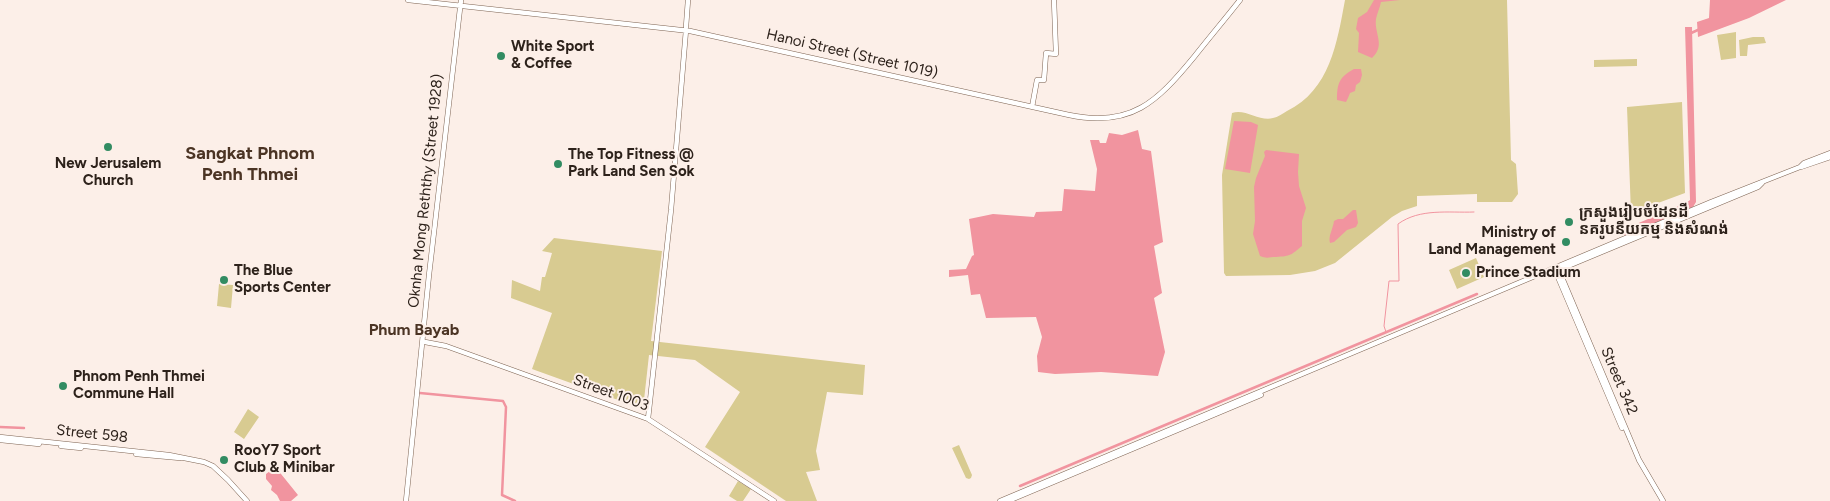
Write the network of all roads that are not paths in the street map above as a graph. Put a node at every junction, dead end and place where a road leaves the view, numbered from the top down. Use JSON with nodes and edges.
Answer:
{"nodes":[{"id":1,"x":408,"y":0,"type":"edge"},
{"id":2,"x":432,"y":0,"type":"edge"},
{"id":3,"x":688,"y":0,"type":"edge"},
{"id":4,"x":1054,"y":0,"type":"edge"},
{"id":5,"x":1238,"y":0,"type":"edge"},
{"id":6,"x":461,"y":4,"type":"edge"},
{"id":7,"x":686,"y":28,"type":"junction"},
{"id":8,"x":1032,"y":105,"type":"junction"},
{"id":9,"x":1830,"y":153,"type":"edge"},
{"id":10,"x":1830,"y":157,"type":"edge"},
{"id":11,"x":1800,"y":167,"type":"junction"},
{"id":12,"x":1556,"y":269,"type":"junction"},
{"id":13,"x":430,"y":281,"type":"junction"},
{"id":14,"x":425,"y":342,"type":"junction"},
{"id":15,"x":419,"y":390,"type":"junction"},
{"id":16,"x":648,"y":420,"type":"junction"},
{"id":17,"x":0,"y":438,"type":"edge"},
{"id":18,"x":1010,"y":499,"type":"edge"},
{"id":19,"x":247,"y":501,"type":"edge"},
{"id":20,"x":407,"y":501,"type":"edge"},
{"id":21,"x":774,"y":501,"type":"edge"},
{"id":22,"x":1000,"y":501,"type":"edge"},
{"id":23,"x":1661,"y":501,"type":"edge"}],
"edges":[{"from":1,"to":6,"type":"main road","name":"Hanoi Street (Street 1019)"},
{"from":2,"to":6,"type":"main road","name":"Hanoi Street (Street 1019)"},
{"from":3,"to":7,"type":"main road"},
{"from":4,"to":8,"type":"main road"},
{"from":5,"to":8,"type":"main road","name":"Hanoi Street (Street 1019)"},
{"from":6,"to":7,"type":"main road","name":"Hanoi Street (Street 1019)"},
{"from":6,"to":13,"type":"main road","name":"Oknha Mong Reththy (Street 1928)"},
{"from":7,"to":8,"type":"main road","name":"Hanoi Street (Street 1019)"},
{"from":7,"to":16,"type":"main road"},
{"from":9,"to":11,"type":"main road"},
{"from":10,"to":11,"type":"main road"},
{"from":11,"to":12,"type":"main road"},
{"from":12,"to":18,"type":"main road"},
{"from":12,"to":23,"type":"main road","name":"Street 342"},
{"from":13,"to":14,"type":"main road","name":"Oknha Mong Reththy (Street 1928)"},
{"from":13,"to":15,"type":"main road","name":"Oknha Mong Reththy (Street 1928)"},
{"from":14,"to":15,"type":"main road","name":"Oknha Mong Reththy (Street 1928)"},
{"from":14,"to":16,"type":"main road","name":"Street 1003"},
{"from":15,"to":20,"type":"main road","name":"Oknha Mong Reththy (Street 1928)"},
{"from":16,"to":21,"type":"main road","name":"Street 1003"},
{"from":17,"to":19,"type":"main road","name":"Street 598"},
{"from":18,"to":22,"type":"main road"}]}
